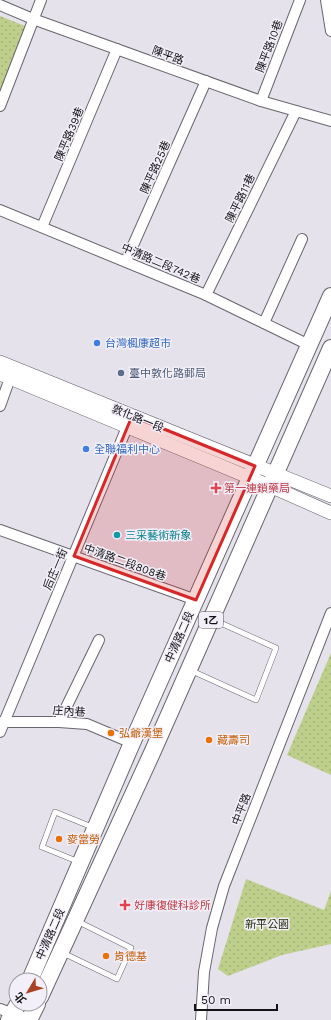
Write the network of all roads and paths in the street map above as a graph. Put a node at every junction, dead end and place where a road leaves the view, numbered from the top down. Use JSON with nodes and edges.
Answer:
{"nodes":[{"id":1,"x":41,"y":0,"type":"edge"},
{"id":2,"x":300,"y":0,"type":"edge"},
{"id":3,"x":326,"y":0,"type":"edge"},
{"id":4,"x":0,"y":5,"type":"edge"},
{"id":5,"x":33,"y":19,"type":"junction"},
{"id":6,"x":331,"y":31,"type":"edge"},
{"id":7,"x":117,"y":49,"type":"junction"},
{"id":8,"x":206,"y":81,"type":"junction"},
{"id":9,"x":261,"y":101,"type":"junction"},
{"id":10,"x":0,"y":106,"type":"edge"},
{"id":11,"x":296,"y":111,"type":"junction"},
{"id":12,"x":331,"y":121,"type":"edge"},
{"id":13,"x":0,"y":210,"type":"edge"},
{"id":14,"x":42,"y":227,"type":"junction"},
{"id":15,"x":302,"y":239,"type":"dead end"},
{"id":16,"x":126,"y":262,"type":"junction"},
{"id":17,"x":206,"y":295,"type":"junction"},
{"id":18,"x":331,"y":296,"type":"edge"},
{"id":19,"x":264,"y":323,"type":"junction"},
{"id":20,"x":309,"y":345,"type":"junction"},
{"id":21,"x":331,"y":348,"type":"edge"},
{"id":22,"x":0,"y":362,"type":"edge"},
{"id":23,"x":5,"y":376,"type":"edge"},
{"id":24,"x":0,"y":406,"type":"edge"},
{"id":25,"x":130,"y":422,"type":"junction"},
{"id":26,"x":253,"y":472,"type":"junction"},
{"id":27,"x":273,"y":480,"type":"junction"},
{"id":28,"x":331,"y":496,"type":"edge"},
{"id":29,"x":331,"y":513,"type":"edge"},
{"id":30,"x":0,"y":530,"type":"edge"},
{"id":31,"x":74,"y":556,"type":"junction"},
{"id":32,"x":196,"y":600,"type":"junction"},
{"id":33,"x":331,"y":613,"type":"edge"},
{"id":34,"x":211,"y":619,"type":"junction"},
{"id":35,"x":99,"y":640,"type":"dead end"},
{"id":36,"x":189,"y":670,"type":"junction"},
{"id":37,"x":2,"y":721,"type":"edge"},
{"id":38,"x":59,"y":722,"type":"junction"},
{"id":39,"x":0,"y":732,"type":"edge"},
{"id":40,"x":132,"y":743,"type":"junction"},
{"id":41,"x":95,"y":829,"type":"junction"},
{"id":42,"x":80,"y":863,"type":"junction"},
{"id":43,"x":75,"y":920,"type":"junction"},
{"id":44,"x":61,"y":952,"type":"junction"},
{"id":45,"x":33,"y":972,"type":"edge"},
{"id":46,"x":48,"y":980,"type":"edge"},
{"id":47,"x":10,"y":1012,"type":"edge"},
{"id":48,"x":30,"y":1020,"type":"edge"},
{"id":49,"x":201,"y":1020,"type":"edge"}],
"edges":[{"from":1,"to":5,"type":"street"},
{"from":2,"to":9,"type":"street","name":"陳平路10巷"},
{"from":3,"to":6,"type":"street"},
{"from":4,"to":5,"type":"street","name":"陳平路"},
{"from":5,"to":7,"type":"street","name":"陳平路"},
{"from":5,"to":10,"type":"street"},
{"from":7,"to":8,"type":"street","name":"陳平路"},
{"from":7,"to":14,"type":"street","name":"陳平路39巷"},
{"from":8,"to":9,"type":"street","name":"陳平路"},
{"from":8,"to":16,"type":"street","name":"陳平路25巷"},
{"from":9,"to":11,"type":"street","name":"陳平路"},
{"from":11,"to":12,"type":"street","name":"陳平路"},
{"from":11,"to":17,"type":"street","name":"陳平路11巷"},
{"from":13,"to":14,"type":"street","name":"中清路二段742巷"},
{"from":14,"to":16,"type":"street","name":"中清路二段742巷"},
{"from":15,"to":19,"type":"street"},
{"from":16,"to":17,"type":"street","name":"中清路二段742巷"},
{"from":17,"to":19,"type":"street","name":"中清路二段742巷"},
{"from":18,"to":20,"type":"main road","name":"中清路二段","number":"1乙"},
{"from":19,"to":20,"type":"street","name":"中清路二段742巷"},
{"from":20,"to":26,"type":"main road","name":"中清路二段","number":"1乙"},
{"from":21,"to":27,"type":"main road","name":"中清路二段","number":"1乙"},
{"from":22,"to":25,"type":"street","name":"敦化路一段"},
{"from":23,"to":24,"type":"street"},
{"from":23,"to":25,"type":"street","name":"敦化路一段"},
{"from":25,"to":26,"type":"street","name":"敦化路一段"},
{"from":25,"to":31,"type":"street","name":"后庄一街"},
{"from":26,"to":27,"type":"street","name":"敦化路一段"},
{"from":26,"to":32,"type":"main road","name":"中清路二段","number":"1乙"},
{"from":27,"to":28,"type":"street"},
{"from":27,"to":29,"type":"street"},
{"from":27,"to":34,"type":"main road","name":"中清路二段","number":"1乙"},
{"from":30,"to":31,"type":"street","name":"中清路二段808巷"},
{"from":31,"to":32,"type":"street","name":"中清路二段808巷"},
{"from":31,"to":37,"type":"street","name":"后庄一街"},
{"from":32,"to":40,"type":"main road","name":"中清路二段","number":"1乙"},
{"from":33,"to":49,"type":"street","name":"中平路"},
{"from":34,"to":36,"type":"main road","name":"中清路二段","number":"1乙"},
{"from":34,"to":36,"type":"lane"},
{"from":35,"to":38,"type":"street"},
{"from":36,"to":43,"type":"main road","name":"中清路二段","number":"1乙"},
{"from":37,"to":38,"type":"street","name":"庄內巷"},
{"from":37,"to":39,"type":"street","name":"后庄一街"},
{"from":38,"to":40,"type":"street","name":"庄內巷"},
{"from":40,"to":41,"type":"main road","name":"中清路二段","number":"1乙"},
{"from":41,"to":42,"type":"main road","name":"中清路二段","number":"1乙"},
{"from":41,"to":42,"type":"lane"},
{"from":42,"to":45,"type":"main road","name":"中清路二段","number":"1乙"},
{"from":43,"to":44,"type":"main road","name":"中清路二段","number":"1乙"},
{"from":43,"to":44,"type":"lane"},
{"from":44,"to":46,"type":"main road","name":"中清路二段","number":"1乙"},
{"from":47,"to":48,"type":"street"}]}
